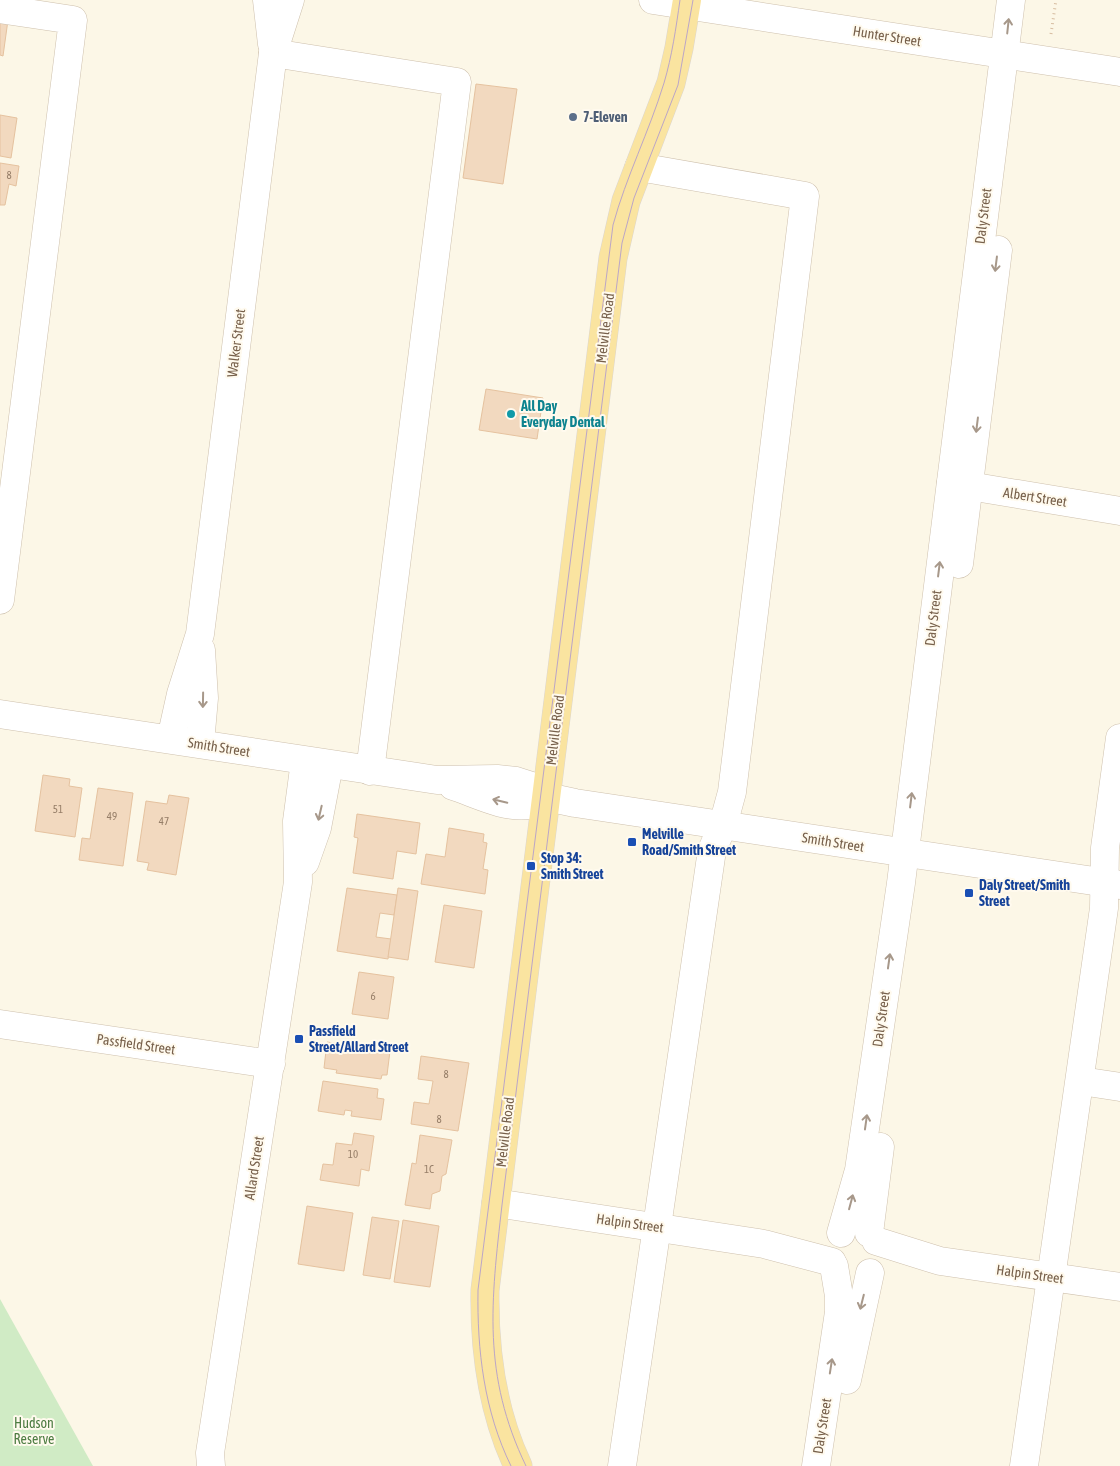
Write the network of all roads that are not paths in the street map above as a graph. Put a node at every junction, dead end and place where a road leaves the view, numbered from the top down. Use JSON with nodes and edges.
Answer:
{"nodes":[{"id":1,"x":267,"y":0,"type":"edge"},
{"id":2,"x":290,"y":0,"type":"edge"},
{"id":3,"x":653,"y":0,"type":"edge"},
{"id":4,"x":1011,"y":0,"type":"edge"},
{"id":5,"x":1029,"y":0,"type":"edge"},
{"id":6,"x":686,"y":3,"type":"edge"},
{"id":7,"x":0,"y":9,"type":"edge"},
{"id":8,"x":273,"y":53,"type":"junction"},
{"id":9,"x":1014,"y":56,"type":"junction"},
{"id":10,"x":1120,"y":72,"type":"edge"},
{"id":11,"x":639,"y":167,"type":"junction"},
{"id":12,"x":959,"y":485,"type":"junction"},
{"id":13,"x":1120,"y":510,"type":"edge"},
{"id":14,"x":0,"y":600,"type":"edge"},
{"id":15,"x":200,"y":634,"type":"junction"},
{"id":16,"x":0,"y":714,"type":"edge"},
{"id":17,"x":1120,"y":738,"type":"edge"},
{"id":18,"x":171,"y":739,"type":"junction"},
{"id":19,"x":200,"y":743,"type":"junction"},
{"id":20,"x":317,"y":763,"type":"junction"},
{"id":21,"x":370,"y":771,"type":"junction"},
{"id":22,"x":547,"y":797,"type":"junction"},
{"id":23,"x":722,"y":825,"type":"junction"},
{"id":24,"x":914,"y":854,"type":"junction"},
{"id":25,"x":1112,"y":883,"type":"edge"},
{"id":26,"x":0,"y":1024,"type":"edge"},
{"id":27,"x":271,"y":1064,"type":"junction"},
{"id":28,"x":1080,"y":1081,"type":"junction"},
{"id":29,"x":1120,"y":1087,"type":"edge"},
{"id":30,"x":496,"y":1203,"type":"junction"},
{"id":31,"x":656,"y":1227,"type":"junction"},
{"id":32,"x":873,"y":1237,"type":"junction"},
{"id":33,"x":836,"y":1250,"type":"junction"},
{"id":34,"x":940,"y":1261,"type":"junction"},
{"id":35,"x":871,"y":1271,"type":"junction"},
{"id":36,"x":1051,"y":1277,"type":"junction"},
{"id":37,"x":1120,"y":1288,"type":"edge"},
{"id":38,"x":209,"y":1462,"type":"edge"},
{"id":39,"x":518,"y":1466,"type":"edge"},
{"id":40,"x":622,"y":1466,"type":"edge"},
{"id":41,"x":816,"y":1466,"type":"edge"},
{"id":42,"x":835,"y":1466,"type":"edge"},
{"id":43,"x":1024,"y":1466,"type":"edge"}],
"edges":[{"from":1,"to":8,"type":"street","name":"Walker Street"},
{"from":2,"to":8,"type":"street","name":"Walker Street"},
{"from":3,"to":6,"type":"street","name":"Hunter Street"},
{"from":9,"to":4,"type":"street","name":"Daly Street","one_way":true},
{"from":5,"to":9,"type":"street","name":"Daly Street"},
{"from":6,"to":9,"type":"street","name":"Hunter Street"},
{"from":6,"to":11,"type":"main road","name":"Melville Road"},
{"from":7,"to":14,"type":"street"},
{"from":8,"to":15,"type":"street","name":"Walker Street"},
{"from":8,"to":21,"type":"street"},
{"from":9,"to":10,"type":"street","name":"Hunter Street"},
{"from":9,"to":12,"type":"street","name":"Daly Street"},
{"from":11,"to":22,"type":"main road","name":"Melville Road"},
{"from":11,"to":23,"type":"street"},
{"from":12,"to":13,"type":"street","name":"Albert Street"},
{"from":12,"to":24,"type":"street","name":"Daly Street"},
{"from":15,"to":18,"type":"street","name":"Walker Street"},
{"from":15,"to":19,"type":"street","name":"Walker Street","one_way":true},
{"from":16,"to":18,"type":"street","name":"Smith Street"},
{"from":17,"to":25,"type":"street"},
{"from":18,"to":19,"type":"street","name":"Smith Street"},
{"from":19,"to":20,"type":"street","name":"Smith Street"},
{"from":20,"to":21,"type":"street","name":"Smith Street"},
{"from":20,"to":27,"type":"street","name":"Allard Street"},
{"from":21,"to":22,"type":"street","name":"Smith Street"},
{"from":22,"to":23,"type":"street","name":"Smith Street"},
{"from":22,"to":30,"type":"main road","name":"Melville Road"},
{"from":23,"to":24,"type":"street","name":"Smith Street"},
{"from":23,"to":31,"type":"street"},
{"from":24,"to":25,"type":"street","name":"Smith Street"},
{"from":24,"to":32,"type":"street","name":"Daly Street"},
{"from":33,"to":24,"type":"street","name":"Daly Street","one_way":true},
{"from":25,"to":28,"type":"street"},
{"from":26,"to":27,"type":"street","name":"Passfield Street"},
{"from":27,"to":38,"type":"street","name":"Allard Street"},
{"from":28,"to":29,"type":"street"},
{"from":28,"to":36,"type":"street"},
{"from":30,"to":31,"type":"street","name":"Halpin Street"},
{"from":30,"to":39,"type":"main road","name":"Melville Road"},
{"from":31,"to":33,"type":"street","name":"Halpin Street"},
{"from":31,"to":40,"type":"street"},
{"from":32,"to":33,"type":"street"},
{"from":32,"to":34,"type":"street","name":"Halpin Street"},
{"from":32,"to":35,"type":"street"},
{"from":33,"to":35,"type":"street"},
{"from":41,"to":33,"type":"street","name":"Daly Street","one_way":true},
{"from":34,"to":35,"type":"street","name":"Halpin Street"},
{"from":34,"to":36,"type":"street","name":"Halpin Street"},
{"from":35,"to":42,"type":"street","name":"Daly Street","one_way":true},
{"from":36,"to":37,"type":"street","name":"Halpin Street"},
{"from":36,"to":43,"type":"street"}]}
